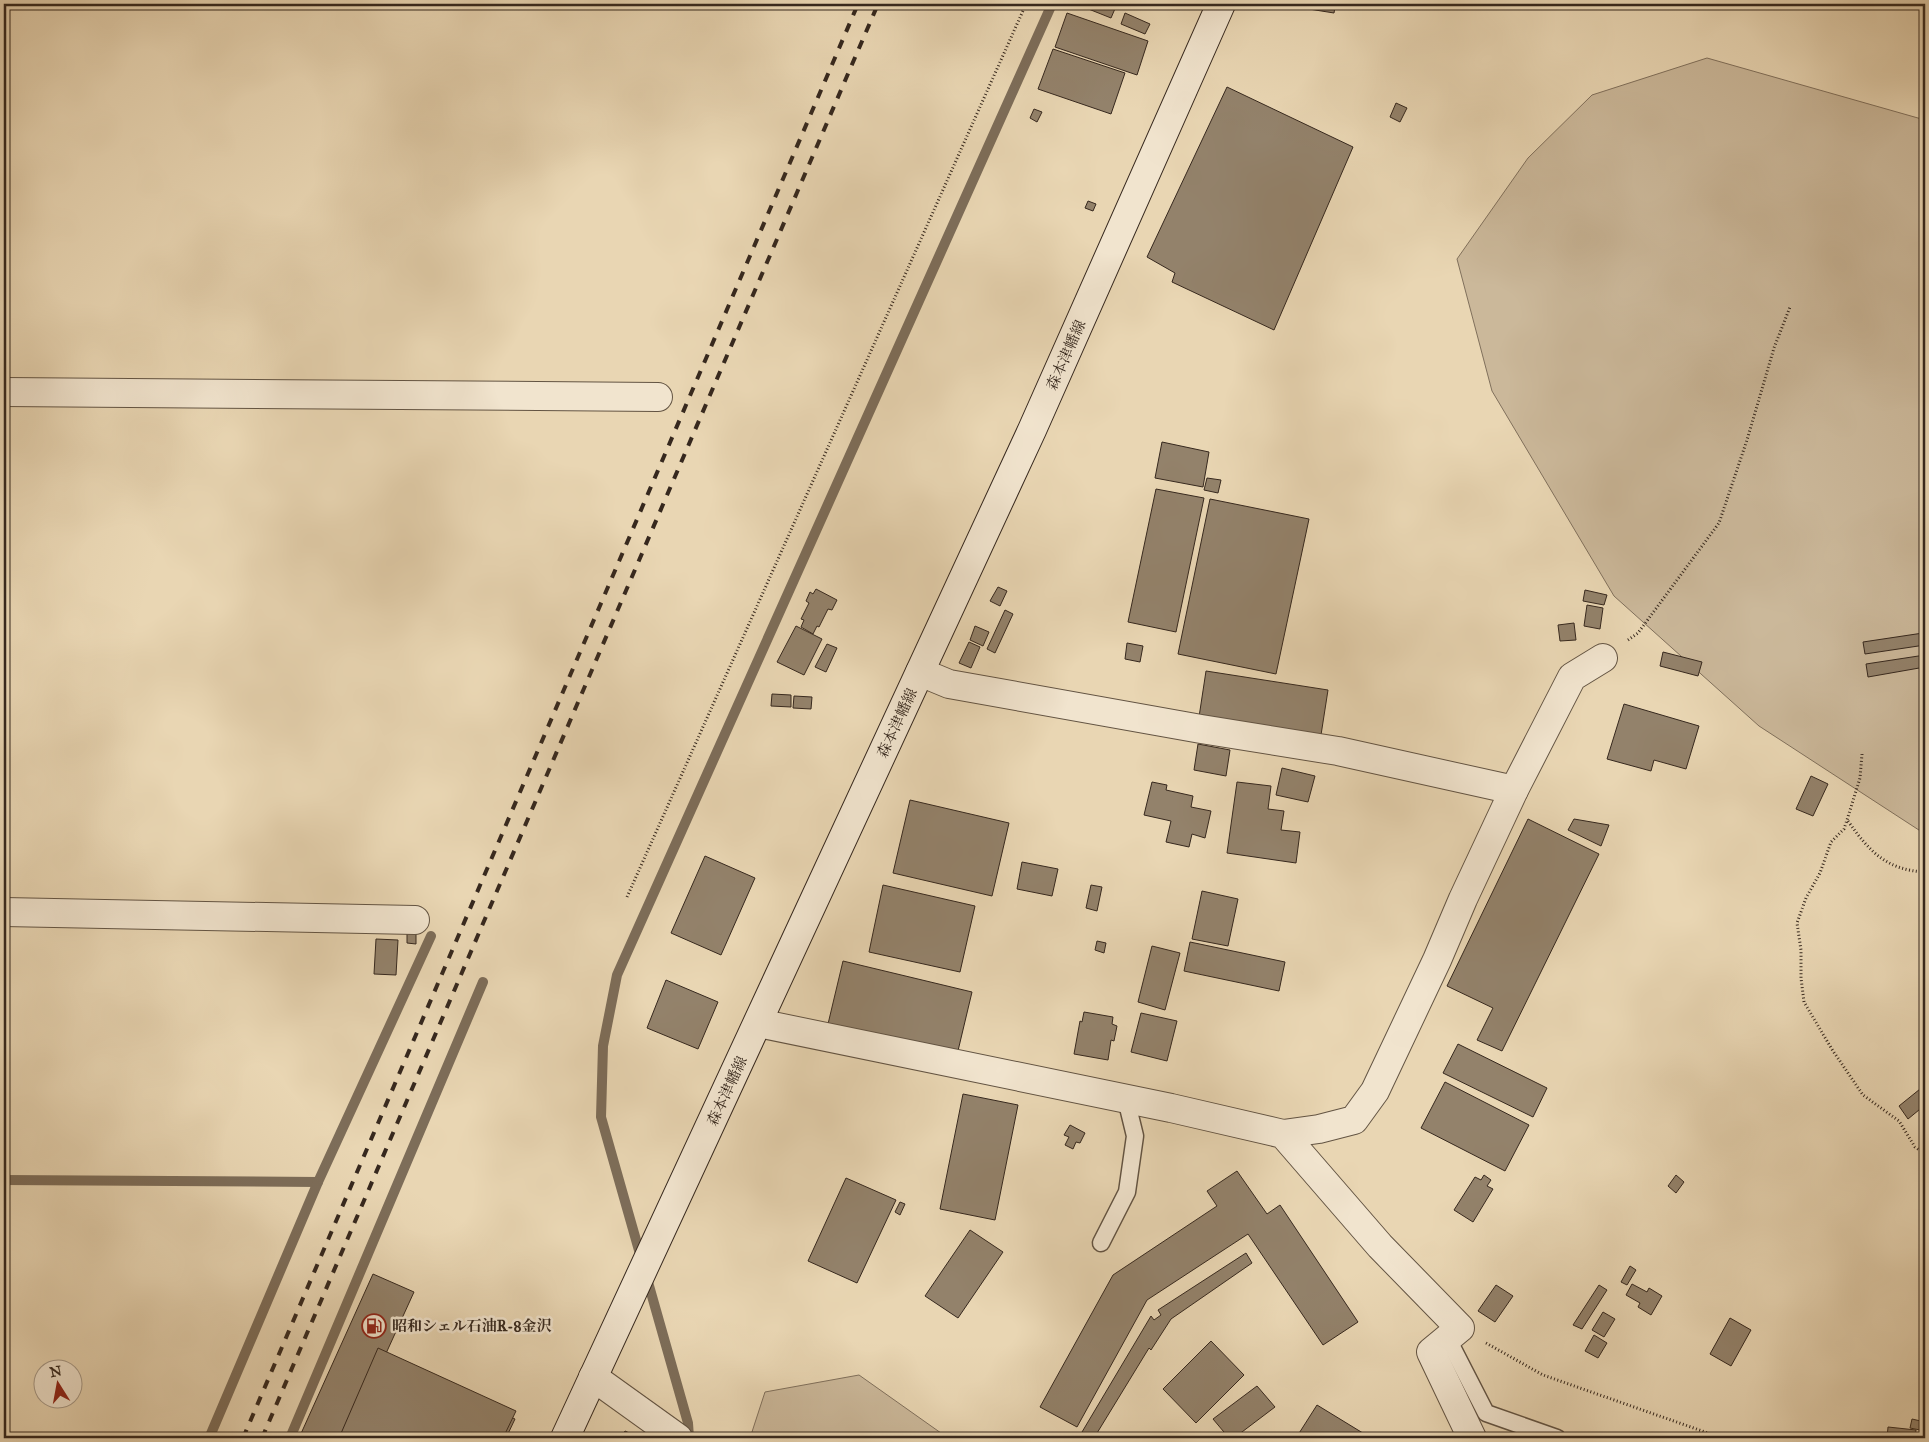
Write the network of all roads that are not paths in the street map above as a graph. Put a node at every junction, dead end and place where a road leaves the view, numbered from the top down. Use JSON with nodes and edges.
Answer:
{"nodes":[{"id":1,"x":1221,"y":4,"type":"edge"},
{"id":2,"x":4,"y":392,"type":"edge"},
{"id":3,"x":658,"y":398,"type":"dead end"},
{"id":4,"x":1603,"y":658,"type":"road end"},
{"id":5,"x":920,"y":672,"type":"junction"},
{"id":6,"x":1514,"y":790,"type":"junction"},
{"id":7,"x":4,"y":912,"type":"edge"},
{"id":8,"x":415,"y":920,"type":"dead end"},
{"id":9,"x":758,"y":1023,"type":"junction"},
{"id":10,"x":1126,"y":1099,"type":"junction"},
{"id":11,"x":1283,"y":1134,"type":"junction"},
{"id":12,"x":1101,"y":1243,"type":"dead end"},
{"id":13,"x":1454,"y":1334,"type":"junction"},
{"id":14,"x":594,"y":1377,"type":"junction"},
{"id":15,"x":676,"y":1436,"type":"edge"},
{"id":16,"x":565,"y":1438,"type":"edge"},
{"id":17,"x":1472,"y":1438,"type":"edge"},
{"id":18,"x":1556,"y":1438,"type":"edge"}],
"edges":[{"from":1,"to":5,"type":"street","name":"森本津幡線"},
{"from":2,"to":3,"type":"street"},
{"from":4,"to":6,"type":"street"},
{"from":5,"to":6,"type":"street"},
{"from":5,"to":9,"type":"street","name":"森本津幡線"},
{"from":6,"to":11,"type":"street"},
{"from":7,"to":8,"type":"street"},
{"from":9,"to":10,"type":"street"},
{"from":9,"to":14,"type":"street","name":"森本津幡線"},
{"from":10,"to":11,"type":"street"},
{"from":10,"to":12,"type":"lane"},
{"from":11,"to":13,"type":"street"},
{"from":13,"to":17,"type":"street"},
{"from":13,"to":18,"type":"lane"},
{"from":14,"to":15,"type":"street"},
{"from":14,"to":16,"type":"street","name":"森本津幡線"}]}
